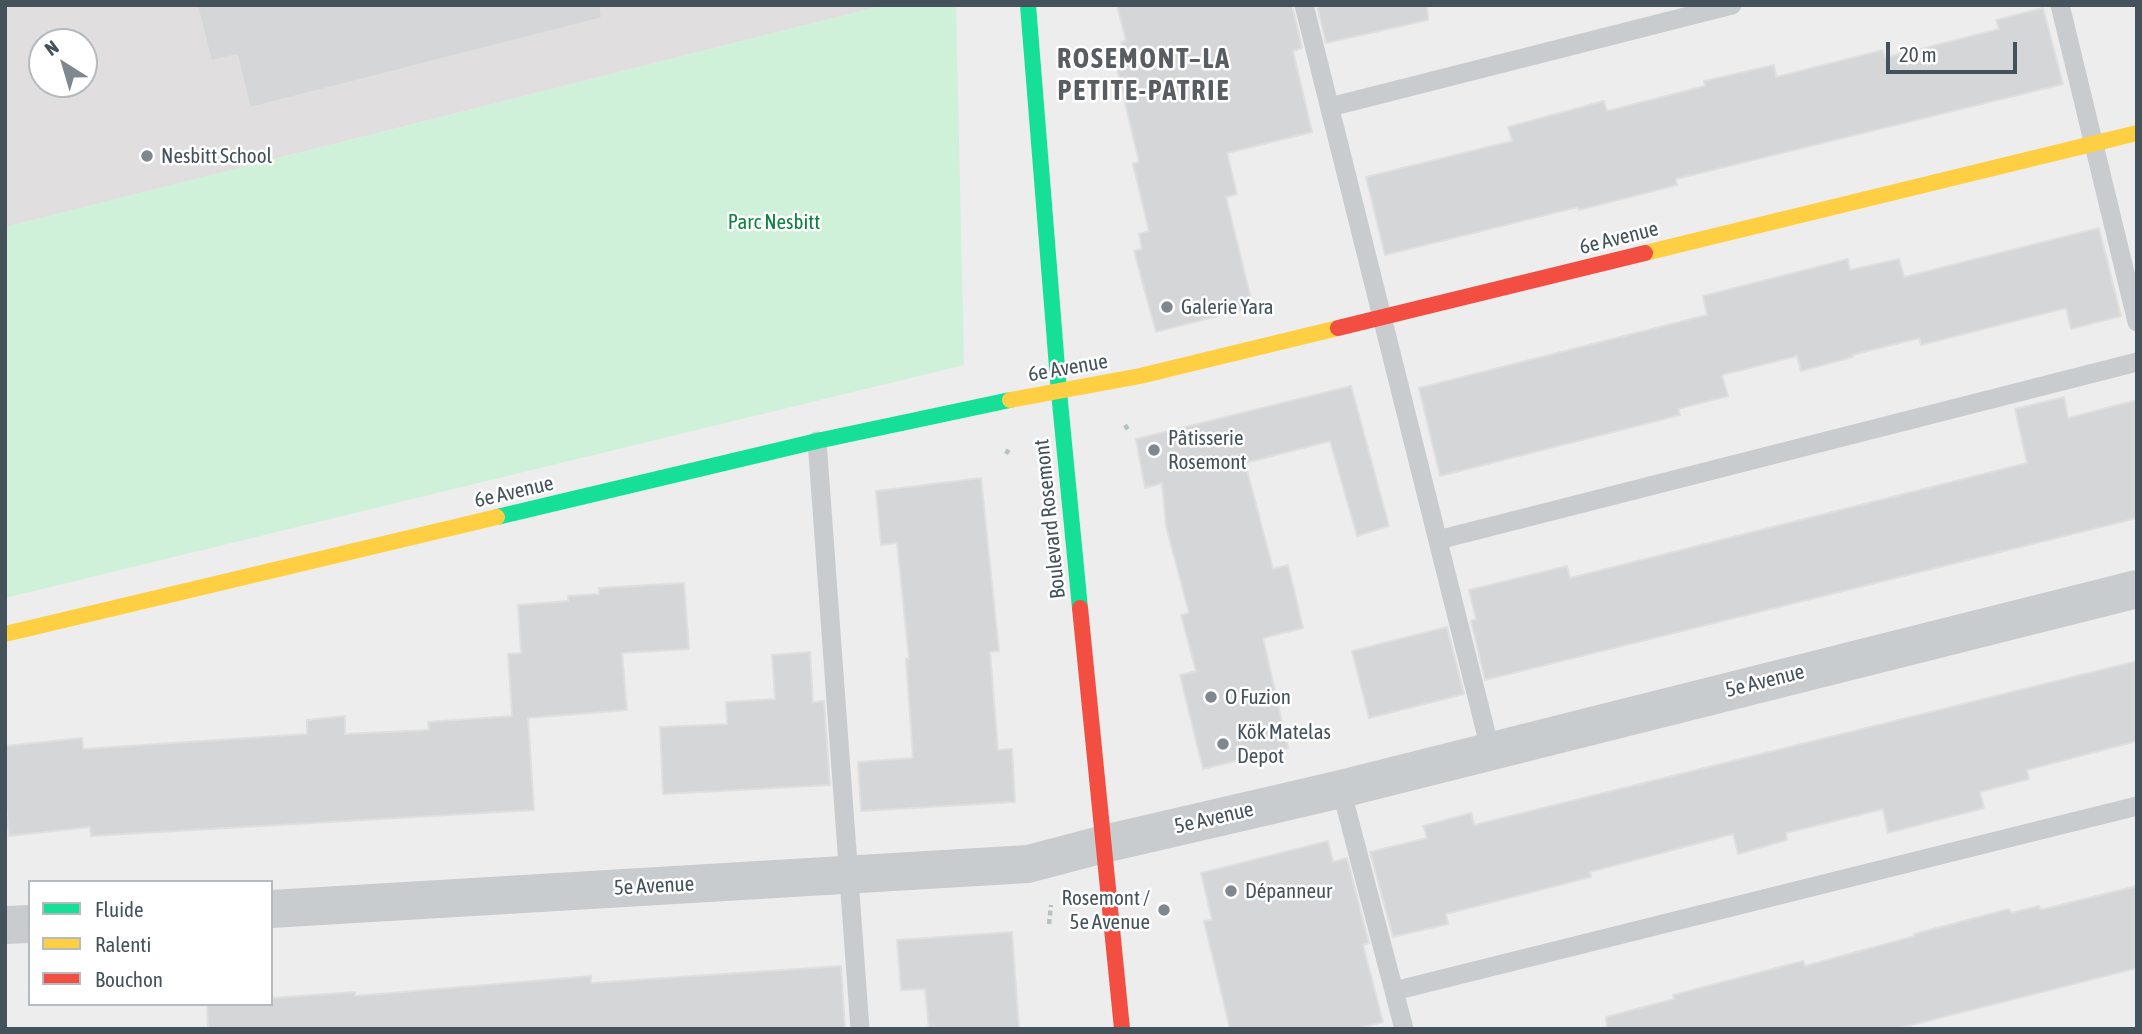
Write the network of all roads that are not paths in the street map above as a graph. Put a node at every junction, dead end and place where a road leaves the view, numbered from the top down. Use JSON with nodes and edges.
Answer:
{"nodes":[{"id":1,"x":1028,"y":5,"type":"edge"},
{"id":2,"x":1304,"y":5,"type":"edge"},
{"id":3,"x":1732,"y":5,"type":"edge"},
{"id":4,"x":2060,"y":5,"type":"edge"},
{"id":5,"x":1330,"y":107,"type":"junction"},
{"id":6,"x":2137,"y":133,"type":"edge"},
{"id":7,"x":2093,"y":144,"type":"junction"},
{"id":8,"x":1383,"y":316,"type":"junction"},
{"id":9,"x":2137,"y":321,"type":"edge"},
{"id":10,"x":2137,"y":362,"type":"edge"},
{"id":11,"x":1059,"y":392,"type":"junction"},
{"id":12,"x":817,"y":441,"type":"junction"},
{"id":13,"x":1438,"y":540,"type":"junction"},
{"id":14,"x":2137,"y":589,"type":"edge"},
{"id":15,"x":5,"y":634,"type":"edge"},
{"id":16,"x":1490,"y":749,"type":"junction"},
{"id":17,"x":1340,"y":789,"type":"junction"},
{"id":18,"x":2137,"y":806,"type":"edge"},
{"id":19,"x":1104,"y":844,"type":"junction"},
{"id":20,"x":847,"y":874,"type":"junction"},
{"id":21,"x":273,"y":909,"type":"edge"},
{"id":22,"x":28,"y":924,"type":"edge"},
{"id":23,"x":5,"y":925,"type":"edge"},
{"id":24,"x":1394,"y":990,"type":"junction"},
{"id":25,"x":860,"y":1029,"type":"edge"},
{"id":26,"x":1122,"y":1029,"type":"edge"},
{"id":27,"x":1404,"y":1029,"type":"edge"}],
"edges":[{"from":1,"to":11,"type":"street","name":"Boulevard Rosemont"},
{"from":2,"to":5,"type":"lane"},
{"from":3,"to":5,"type":"lane"},
{"from":4,"to":7,"type":"lane"},
{"from":5,"to":8,"type":"lane"},
{"from":6,"to":7,"type":"street","name":"6e Avenue"},
{"from":7,"to":8,"type":"street","name":"6e Avenue"},
{"from":7,"to":9,"type":"lane"},
{"from":8,"to":11,"type":"street","name":"6e Avenue"},
{"from":8,"to":13,"type":"lane"},
{"from":10,"to":13,"type":"lane"},
{"from":11,"to":12,"type":"street","name":"6e Avenue"},
{"from":11,"to":19,"type":"street","name":"Boulevard Rosemont"},
{"from":12,"to":15,"type":"street","name":"6e Avenue"},
{"from":12,"to":20,"type":"lane"},
{"from":13,"to":16,"type":"lane"},
{"from":14,"to":16,"type":"street","name":"5e Avenue"},
{"from":16,"to":17,"type":"street","name":"5e Avenue"},
{"from":17,"to":19,"type":"street","name":"5e Avenue"},
{"from":17,"to":24,"type":"lane"},
{"from":18,"to":24,"type":"lane"},
{"from":19,"to":20,"type":"street","name":"5e Avenue"},
{"from":19,"to":26,"type":"street","name":"Boulevard Rosemont"},
{"from":20,"to":21,"type":"street","name":"5e Avenue"},
{"from":20,"to":25,"type":"lane"},
{"from":22,"to":23,"type":"street"},
{"from":24,"to":27,"type":"lane"}]}
